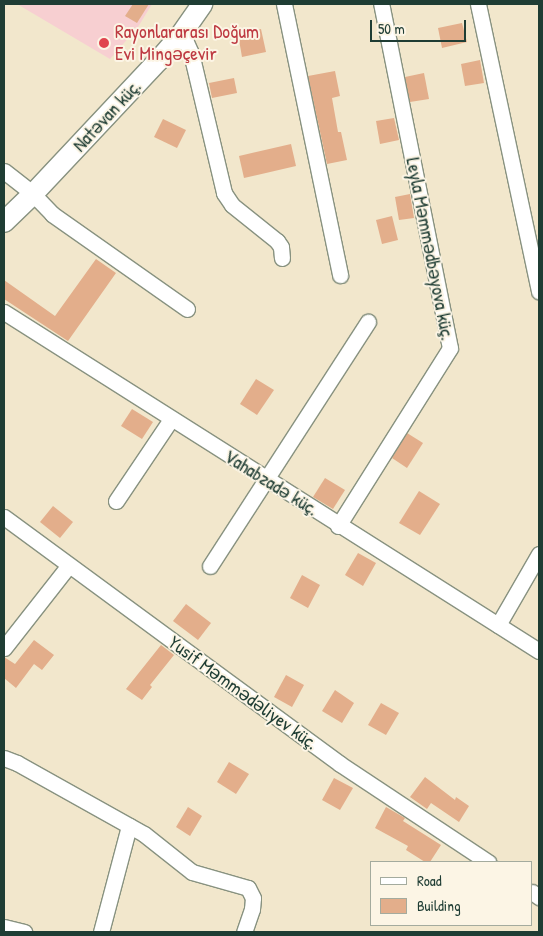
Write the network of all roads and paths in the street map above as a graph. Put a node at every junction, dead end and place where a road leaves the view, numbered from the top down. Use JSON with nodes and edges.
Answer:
{"nodes":[{"id":1,"x":202,"y":4,"type":"edge"},
{"id":2,"x":284,"y":4,"type":"edge"},
{"id":3,"x":381,"y":4,"type":"edge"},
{"id":4,"x":478,"y":4,"type":"edge"},
{"id":5,"x":180,"y":36,"type":"junction"},
{"id":6,"x":5,"y":175,"type":"edge"},
{"id":7,"x":33,"y":194,"type":"junction"},
{"id":8,"x":4,"y":222,"type":"edge"},
{"id":9,"x":282,"y":258,"type":"dead end"},
{"id":10,"x":340,"y":275,"type":"dead end"},
{"id":11,"x":539,"y":292,"type":"edge"},
{"id":12,"x":188,"y":309,"type":"dead end"},
{"id":13,"x":4,"y":312,"type":"edge"},
{"id":14,"x":368,"y":322,"type":"dead end"},
{"id":15,"x":171,"y":419,"type":"junction"},
{"id":16,"x":266,"y":480,"type":"junction"},
{"id":17,"x":116,"y":501,"type":"dead end"},
{"id":18,"x":4,"y":517,"type":"edge"},
{"id":19,"x":338,"y":526,"type":"junction"},
{"id":20,"x":539,"y":554,"type":"edge"},
{"id":21,"x":69,"y":565,"type":"junction"},
{"id":22,"x":210,"y":566,"type":"dead end"},
{"id":23,"x":498,"y":625,"type":"junction"},
{"id":24,"x":4,"y":648,"type":"edge"},
{"id":25,"x":539,"y":651,"type":"edge"},
{"id":26,"x":4,"y":758,"type":"edge"},
{"id":27,"x":129,"y":826,"type":"junction"},
{"id":28,"x":486,"y":861,"type":"edge"},
{"id":29,"x":4,"y":927,"type":"edge"},
{"id":30,"x":24,"y":932,"type":"edge"},
{"id":31,"x":101,"y":932,"type":"edge"},
{"id":32,"x":244,"y":932,"type":"edge"}],
"edges":[{"from":1,"to":5,"type":"street","name":"Natəvan küç."},
{"from":2,"to":10,"type":"street"},
{"from":3,"to":19,"type":"street","name":"Leyla Məmmədbəyova küç."},
{"from":4,"to":11,"type":"street"},
{"from":5,"to":7,"type":"street","name":"Natəvan küç."},
{"from":5,"to":9,"type":"street"},
{"from":6,"to":7,"type":"street"},
{"from":7,"to":8,"type":"street","name":"Natəvan küç."},
{"from":7,"to":12,"type":"street"},
{"from":13,"to":15,"type":"street","name":"Vahabzadə küç."},
{"from":14,"to":16,"type":"street"},
{"from":15,"to":16,"type":"street","name":"Vahabzadə küç."},
{"from":15,"to":17,"type":"street"},
{"from":16,"to":19,"type":"street","name":"Vahabzadə küç."},
{"from":16,"to":22,"type":"street"},
{"from":18,"to":21,"type":"street","name":"Yusif Məmmədəliyev küç."},
{"from":19,"to":23,"type":"street","name":"Vahabzadə küç."},
{"from":20,"to":23,"type":"street"},
{"from":21,"to":24,"type":"street"},
{"from":21,"to":28,"type":"street","name":"Yusif Məmmədəliyev küç."},
{"from":23,"to":25,"type":"street","name":"Vahabzadə küç."},
{"from":26,"to":27,"type":"street"},
{"from":27,"to":31,"type":"street"},
{"from":27,"to":32,"type":"street"},
{"from":29,"to":30,"type":"street"}]}
